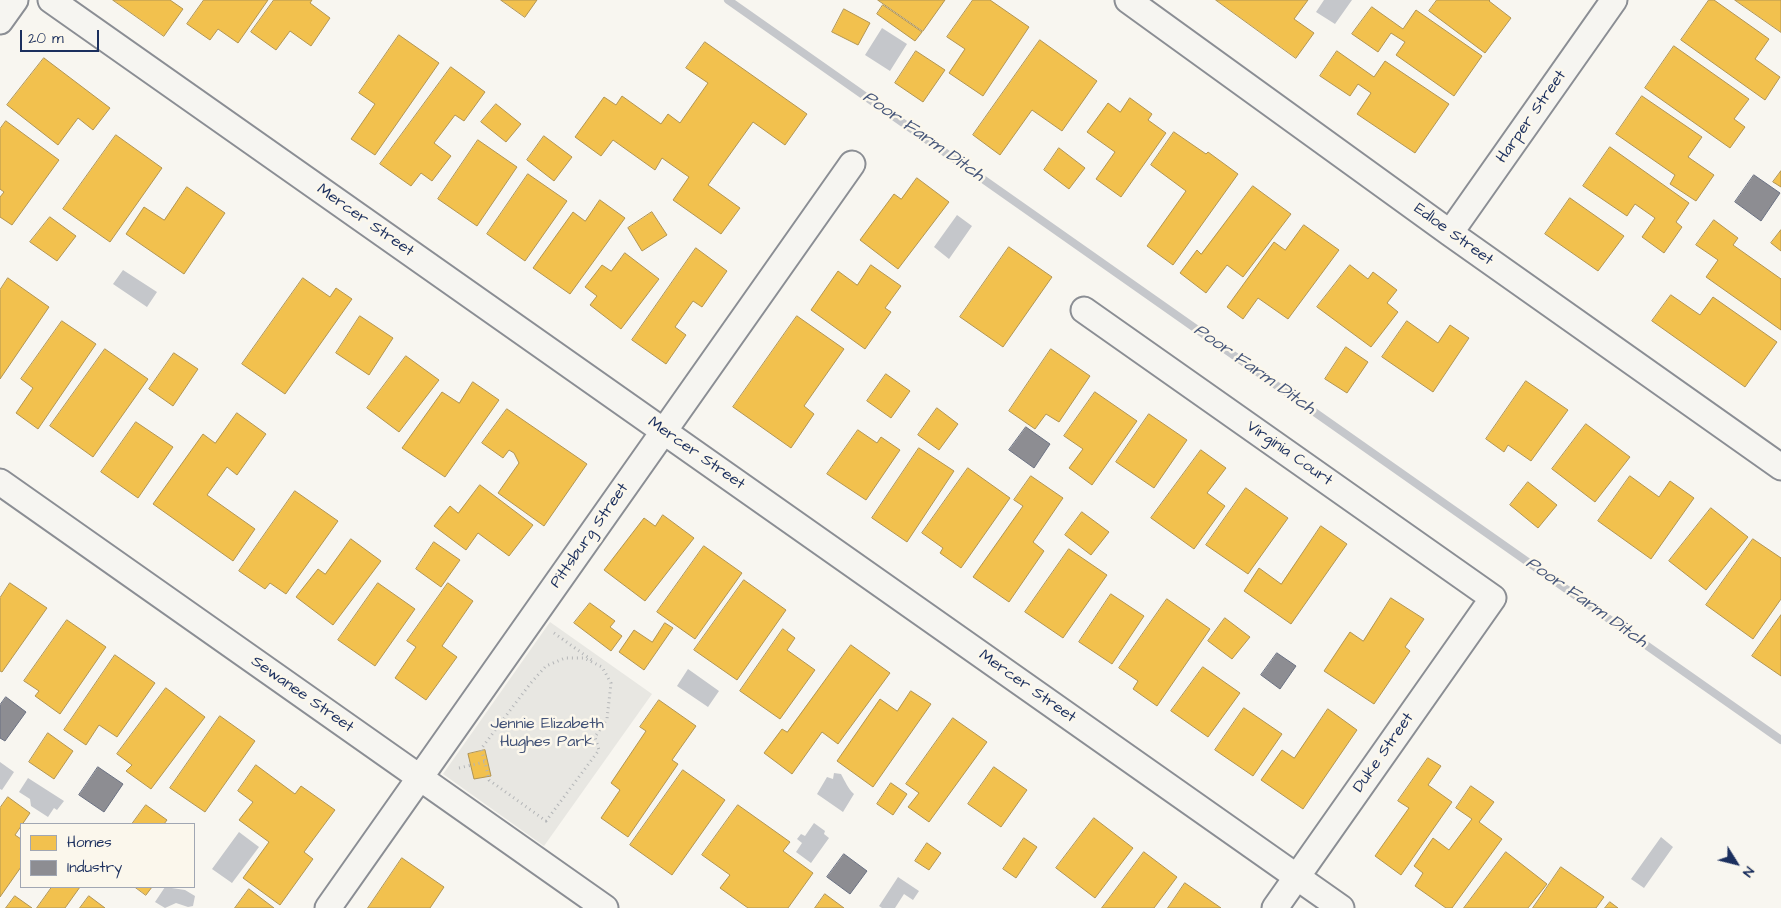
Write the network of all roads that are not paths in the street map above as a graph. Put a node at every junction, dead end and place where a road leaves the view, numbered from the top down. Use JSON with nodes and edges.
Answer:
{"nodes":[{"id":1,"x":15,"y":0,"type":"edge"},
{"id":2,"x":51,"y":0,"type":"edge"},
{"id":3,"x":1128,"y":0,"type":"edge"},
{"id":4,"x":1614,"y":0,"type":"edge"},
{"id":5,"x":0,"y":22,"type":"edge"},
{"id":6,"x":852,"y":164,"type":"dead end"},
{"id":7,"x":1450,"y":233,"type":"junction"},
{"id":8,"x":1084,"y":310,"type":"dead end"},
{"id":9,"x":664,"y":431,"type":"junction"},
{"id":10,"x":1781,"y":467,"type":"edge"},
{"id":11,"x":0,"y":482,"type":"edge"},
{"id":12,"x":1493,"y":598,"type":"joint"},
{"id":13,"x":420,"y":778,"type":"junction"},
{"id":14,"x":1297,"y":877,"type":"junction"},
{"id":15,"x":328,"y":908,"type":"edge"},
{"id":16,"x":605,"y":908,"type":"edge"},
{"id":17,"x":1275,"y":908,"type":"edge"},
{"id":18,"x":1341,"y":908,"type":"edge"}],
"edges":[{"from":1,"to":5,"type":"street"},
{"from":2,"to":9,"type":"street","name":"Mercer Street"},
{"from":3,"to":7,"type":"street","name":"Edloe Street"},
{"from":4,"to":7,"type":"street","name":"Harper Street"},
{"from":6,"to":9,"type":"street","name":"Pittsburg Street"},
{"from":7,"to":10,"type":"street","name":"Edloe Street"},
{"from":8,"to":12,"type":"street","name":"Virginia Court"},
{"from":9,"to":13,"type":"street","name":"Pittsburg Street"},
{"from":9,"to":14,"type":"street","name":"Mercer Street"},
{"from":11,"to":13,"type":"street","name":"Sewanee Street"},
{"from":12,"to":14,"type":"street","name":"Duke Street"},
{"from":13,"to":15,"type":"street","name":"Pittsburg Street"},
{"from":13,"to":16,"type":"street","name":"Sewanee Street"},
{"from":14,"to":17,"type":"street","name":"Duke Street"},
{"from":14,"to":18,"type":"street","name":"Mercer Street"}]}
